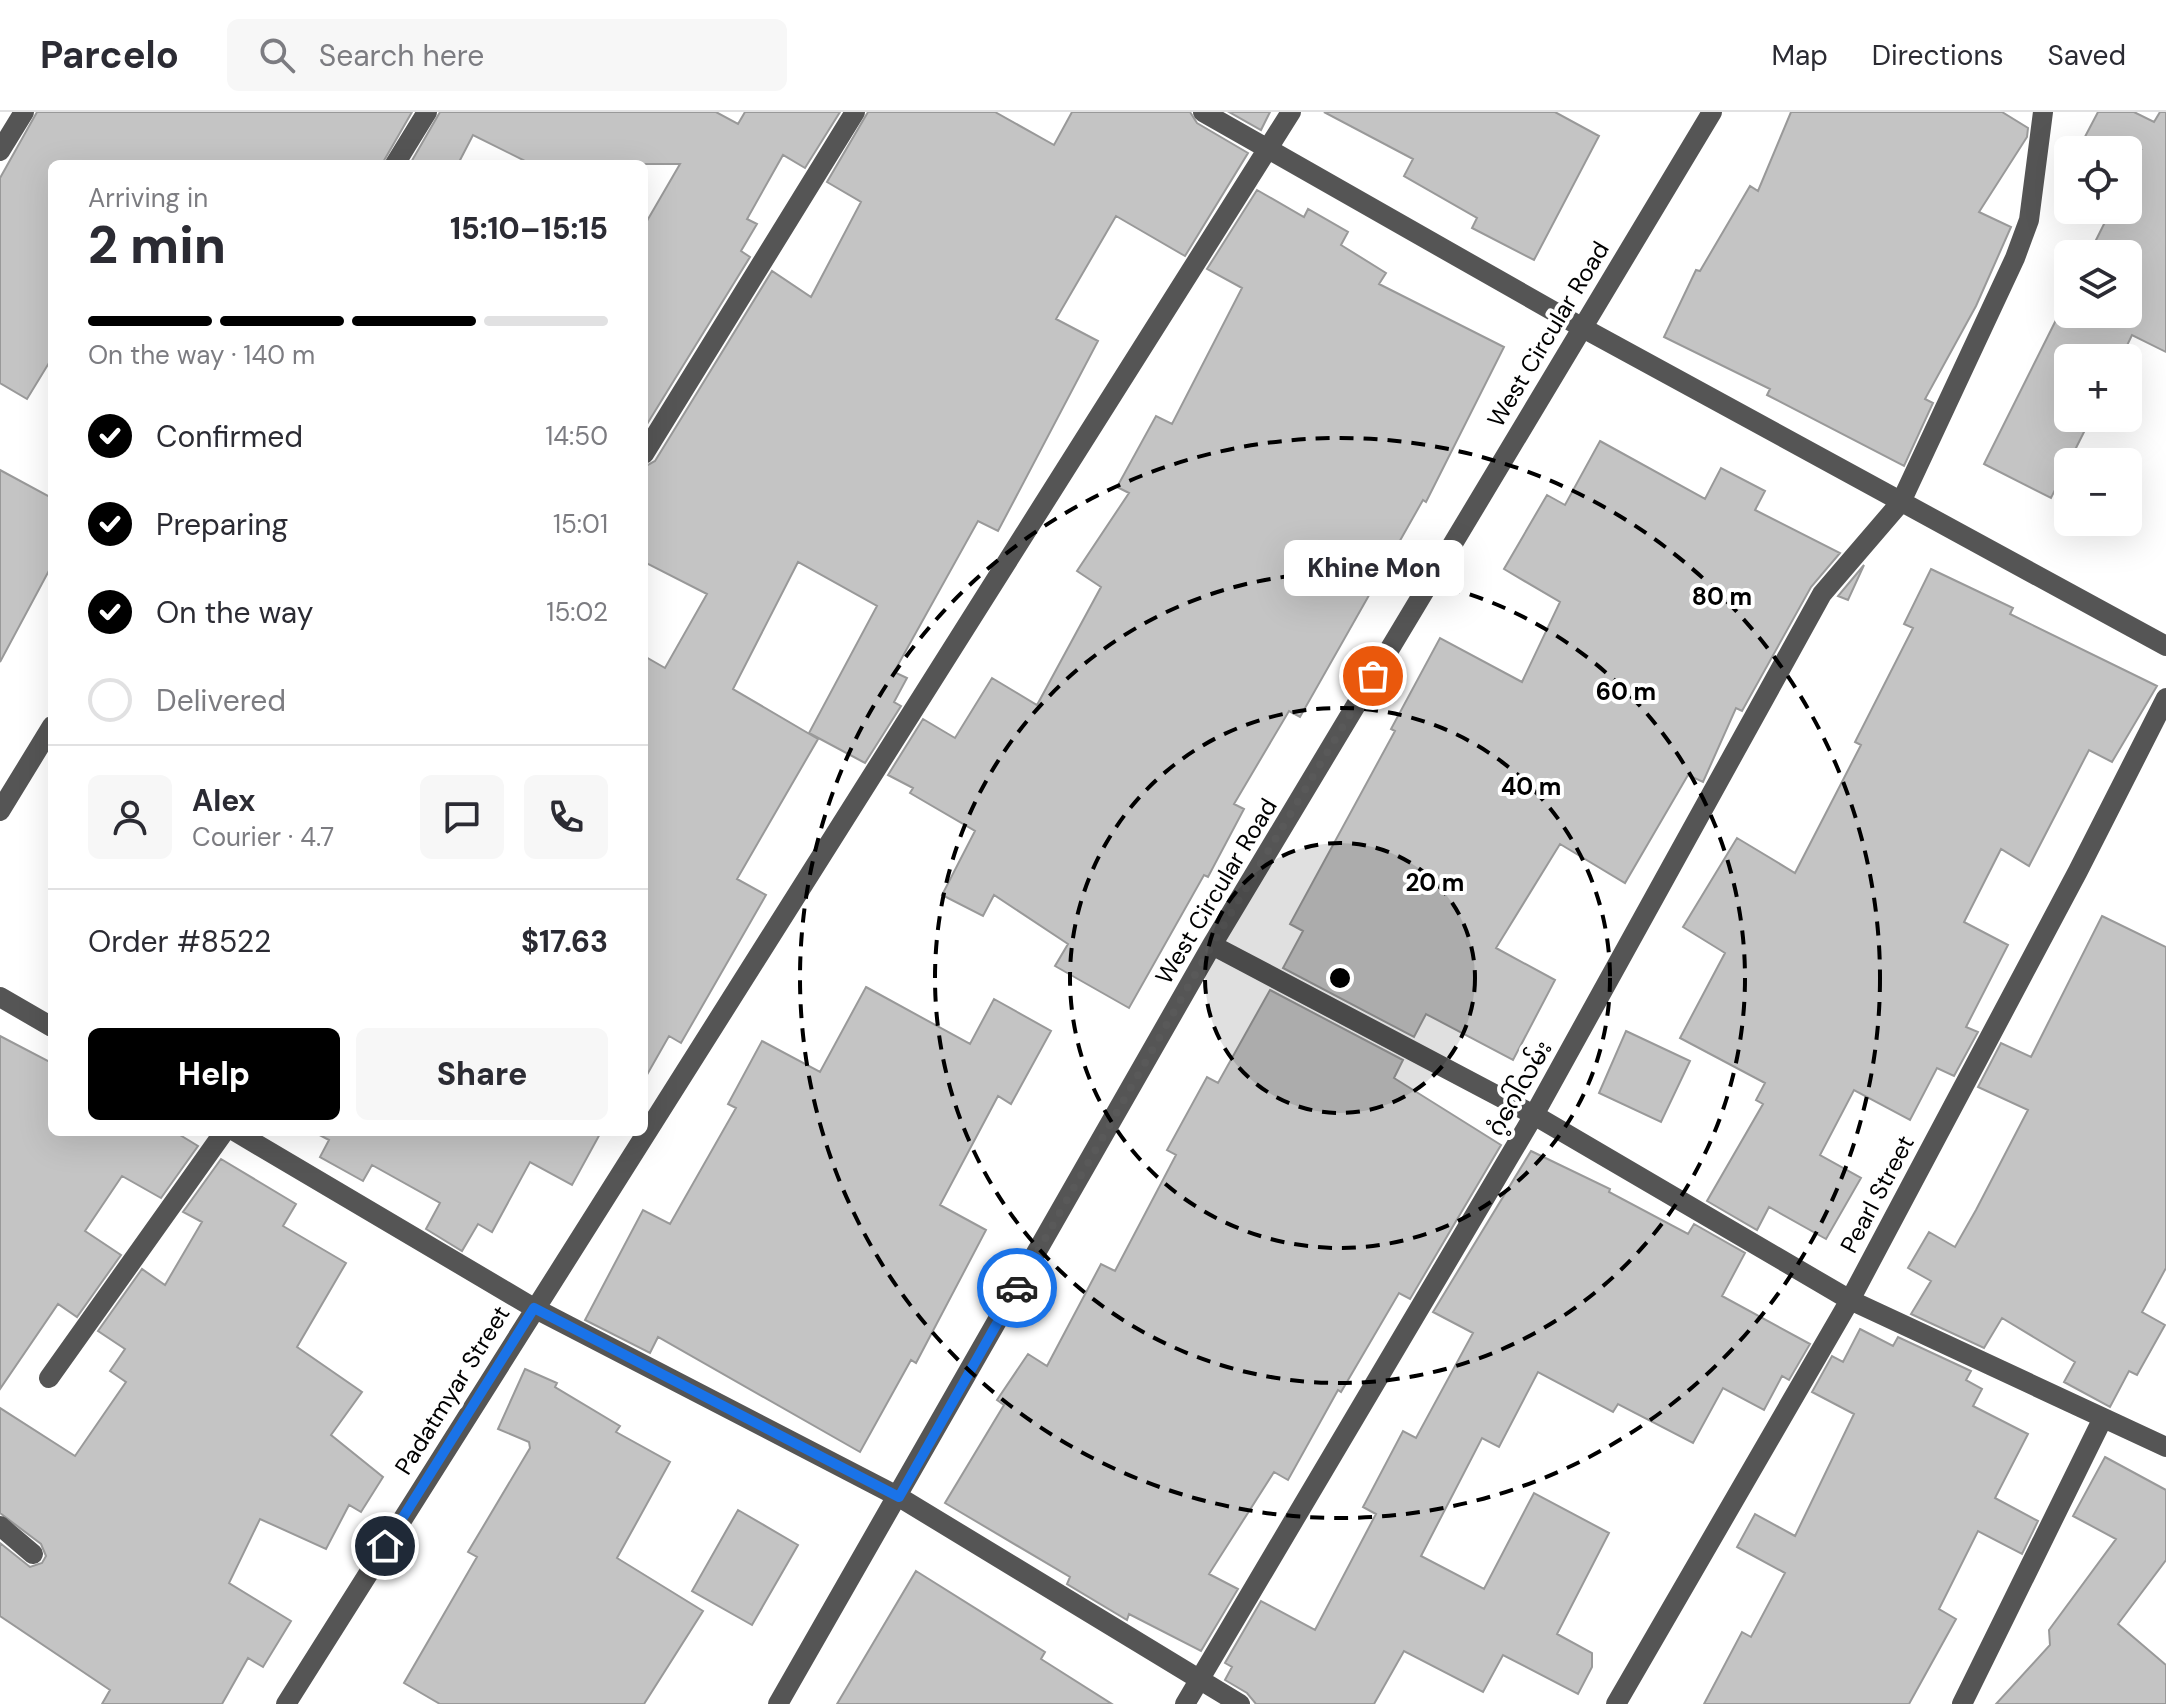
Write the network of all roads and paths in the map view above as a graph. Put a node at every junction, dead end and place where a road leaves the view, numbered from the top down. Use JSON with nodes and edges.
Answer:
{"nodes":[{"id":1,"x":24,"y":112,"type":"edge"},
{"id":2,"x":427,"y":112,"type":"edge"},
{"id":3,"x":855,"y":112,"type":"edge"},
{"id":4,"x":1203,"y":112,"type":"edge"},
{"id":5,"x":1291,"y":112,"type":"edge"},
{"id":6,"x":1712,"y":112,"type":"edge"},
{"id":7,"x":2043,"y":112,"type":"edge"},
{"id":8,"x":1267,"y":150,"type":"junction"},
{"id":9,"x":0,"y":151,"type":"edge"},
{"id":10,"x":397,"y":160,"type":"edge"},
{"id":11,"x":1583,"y":328,"type":"junction"},
{"id":12,"x":648,"y":448,"type":"edge"},
{"id":13,"x":1901,"y":502,"type":"junction"},
{"id":14,"x":2166,"y":646,"type":"edge"},
{"id":15,"x":2166,"y":698,"type":"edge"},
{"id":16,"x":48,"y":733,"type":"edge"},
{"id":17,"x":0,"y":811,"type":"edge"},
{"id":18,"x":1212,"y":945,"type":"junction"},
{"id":19,"x":0,"y":997,"type":"edge"},
{"id":20,"x":48,"y":1025,"type":"edge"},
{"id":21,"x":1534,"y":1115,"type":"junction"},
{"id":22,"x":648,"y":1128,"type":"edge"},
{"id":23,"x":221,"y":1136,"type":"edge"},
{"id":24,"x":243,"y":1136,"type":"edge"},
{"id":25,"x":643,"y":1136,"type":"edge"},
{"id":26,"x":1850,"y":1300,"type":"junction"},
{"id":27,"x":534,"y":1308,"type":"junction"},
{"id":28,"x":49,"y":1378,"type":"dead end"},
{"id":29,"x":2103,"y":1418,"type":"junction"},
{"id":30,"x":2166,"y":1447,"type":"edge"},
{"id":31,"x":899,"y":1497,"type":"junction"},
{"id":32,"x":0,"y":1526,"type":"edge"},
{"id":33,"x":33,"y":1554,"type":"dead end"},
{"id":34,"x":1200,"y":1680,"type":"junction"},
{"id":35,"x":286,"y":1704,"type":"edge"},
{"id":36,"x":778,"y":1704,"type":"edge"},
{"id":37,"x":1185,"y":1704,"type":"edge"},
{"id":38,"x":1240,"y":1704,"type":"edge"},
{"id":39,"x":1616,"y":1704,"type":"edge"},
{"id":40,"x":1962,"y":1704,"type":"edge"}],
"edges":[{"from":1,"to":9,"type":"street"},
{"from":2,"to":10,"type":"street"},
{"from":3,"to":12,"type":"street"},
{"from":4,"to":8,"type":"street"},
{"from":5,"to":8,"type":"street","name":"Padatmyar Street"},
{"from":6,"to":11,"type":"street","name":"West Circular Road"},
{"from":7,"to":13,"type":"street","name":"ဂံ့ဂေါ်လမ်း"},
{"from":8,"to":11,"type":"street"},
{"from":8,"to":22,"type":"street","name":"Padatmyar Street"},
{"from":11,"to":13,"type":"street"},
{"from":11,"to":18,"type":"street","name":"West Circular Road"},
{"from":13,"to":14,"type":"street"},
{"from":13,"to":21,"type":"street","name":"ဂံ့ဂေါ်လမ်း"},
{"from":15,"to":26,"type":"street","name":"Pearl Street"},
{"from":16,"to":17,"type":"street"},
{"from":18,"to":21,"type":"street"},
{"from":18,"to":31,"type":"street","name":"West Circular Road"},
{"from":19,"to":20,"type":"street"},
{"from":21,"to":26,"type":"street"},
{"from":21,"to":34,"type":"street","name":"ဂံ့ဂေါ်လမ်း"},
{"from":23,"to":28,"type":"street"},
{"from":24,"to":27,"type":"street"},
{"from":25,"to":27,"type":"street","name":"Padatmyar Street"},
{"from":26,"to":29,"type":"street"},
{"from":26,"to":39,"type":"street","name":"Pearl Street"},
{"from":27,"to":31,"type":"street"},
{"from":27,"to":35,"type":"street","name":"Padatmyar Street"},
{"from":29,"to":30,"type":"street"},
{"from":29,"to":40,"type":"street"},
{"from":31,"to":34,"type":"street"},
{"from":31,"to":36,"type":"street","name":"West Circular Road"},
{"from":32,"to":33,"type":"street"},
{"from":34,"to":37,"type":"street","name":"ဂံ့ဂေါ်လမ်း"},
{"from":34,"to":38,"type":"street"}]}
